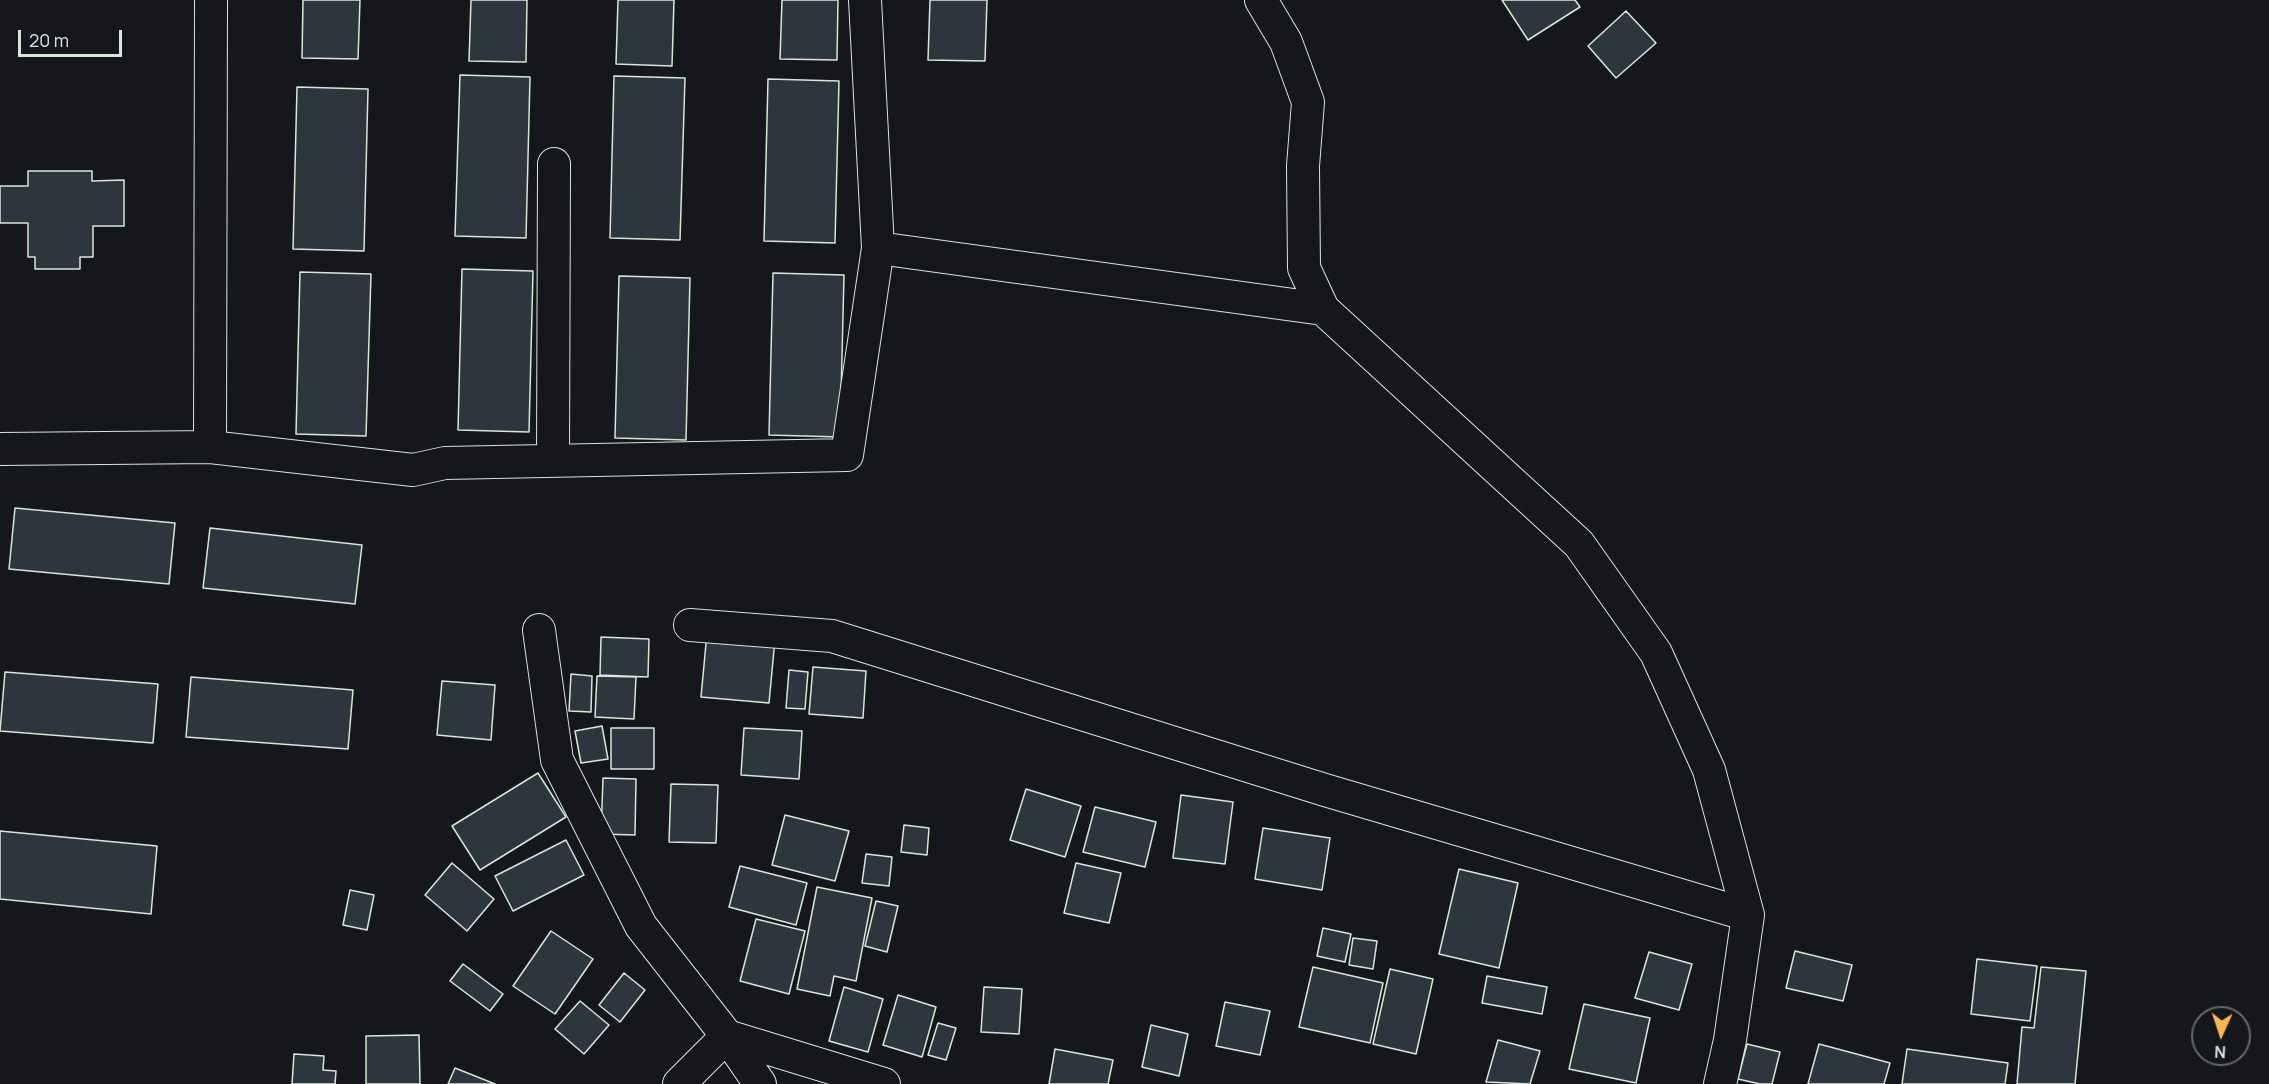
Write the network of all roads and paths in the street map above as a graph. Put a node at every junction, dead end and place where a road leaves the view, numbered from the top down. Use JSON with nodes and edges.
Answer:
{"nodes":[{"id":1,"x":211,"y":0,"type":"edge"},
{"id":2,"x":865,"y":0,"type":"edge"},
{"id":3,"x":1261,"y":0,"type":"edge"},
{"id":4,"x":554,"y":164,"type":"dead end"},
{"id":5,"x":878,"y":248,"type":"junction"},
{"id":6,"x":1323,"y":309,"type":"junction"},
{"id":7,"x":210,"y":447,"type":"junction"},
{"id":8,"x":0,"y":449,"type":"edge"},
{"id":9,"x":553,"y":460,"type":"junction"},
{"id":10,"x":690,"y":625,"type":"dead end"},
{"id":11,"x":539,"y":630,"type":"dead end"},
{"id":12,"x":1748,"y":915,"type":"junction"},
{"id":13,"x":727,"y":1036,"type":"junction"},
{"id":14,"x":680,"y":1084,"type":"edge"},
{"id":15,"x":760,"y":1084,"type":"edge"},
{"id":16,"x":884,"y":1084,"type":"edge"},
{"id":17,"x":1720,"y":1084,"type":"edge"}],
"edges":[{"from":1,"to":7,"type":"street"},
{"from":2,"to":5,"type":"street"},
{"from":3,"to":6,"type":"street"},
{"from":4,"to":9,"type":"street"},
{"from":5,"to":6,"type":"street"},
{"from":5,"to":9,"type":"street"},
{"from":6,"to":12,"type":"street"},
{"from":7,"to":8,"type":"street"},
{"from":7,"to":9,"type":"street"},
{"from":10,"to":12,"type":"street"},
{"from":11,"to":13,"type":"street"},
{"from":12,"to":17,"type":"street"},
{"from":13,"to":14,"type":"street"},
{"from":13,"to":15,"type":"street"},
{"from":13,"to":16,"type":"street"}]}
